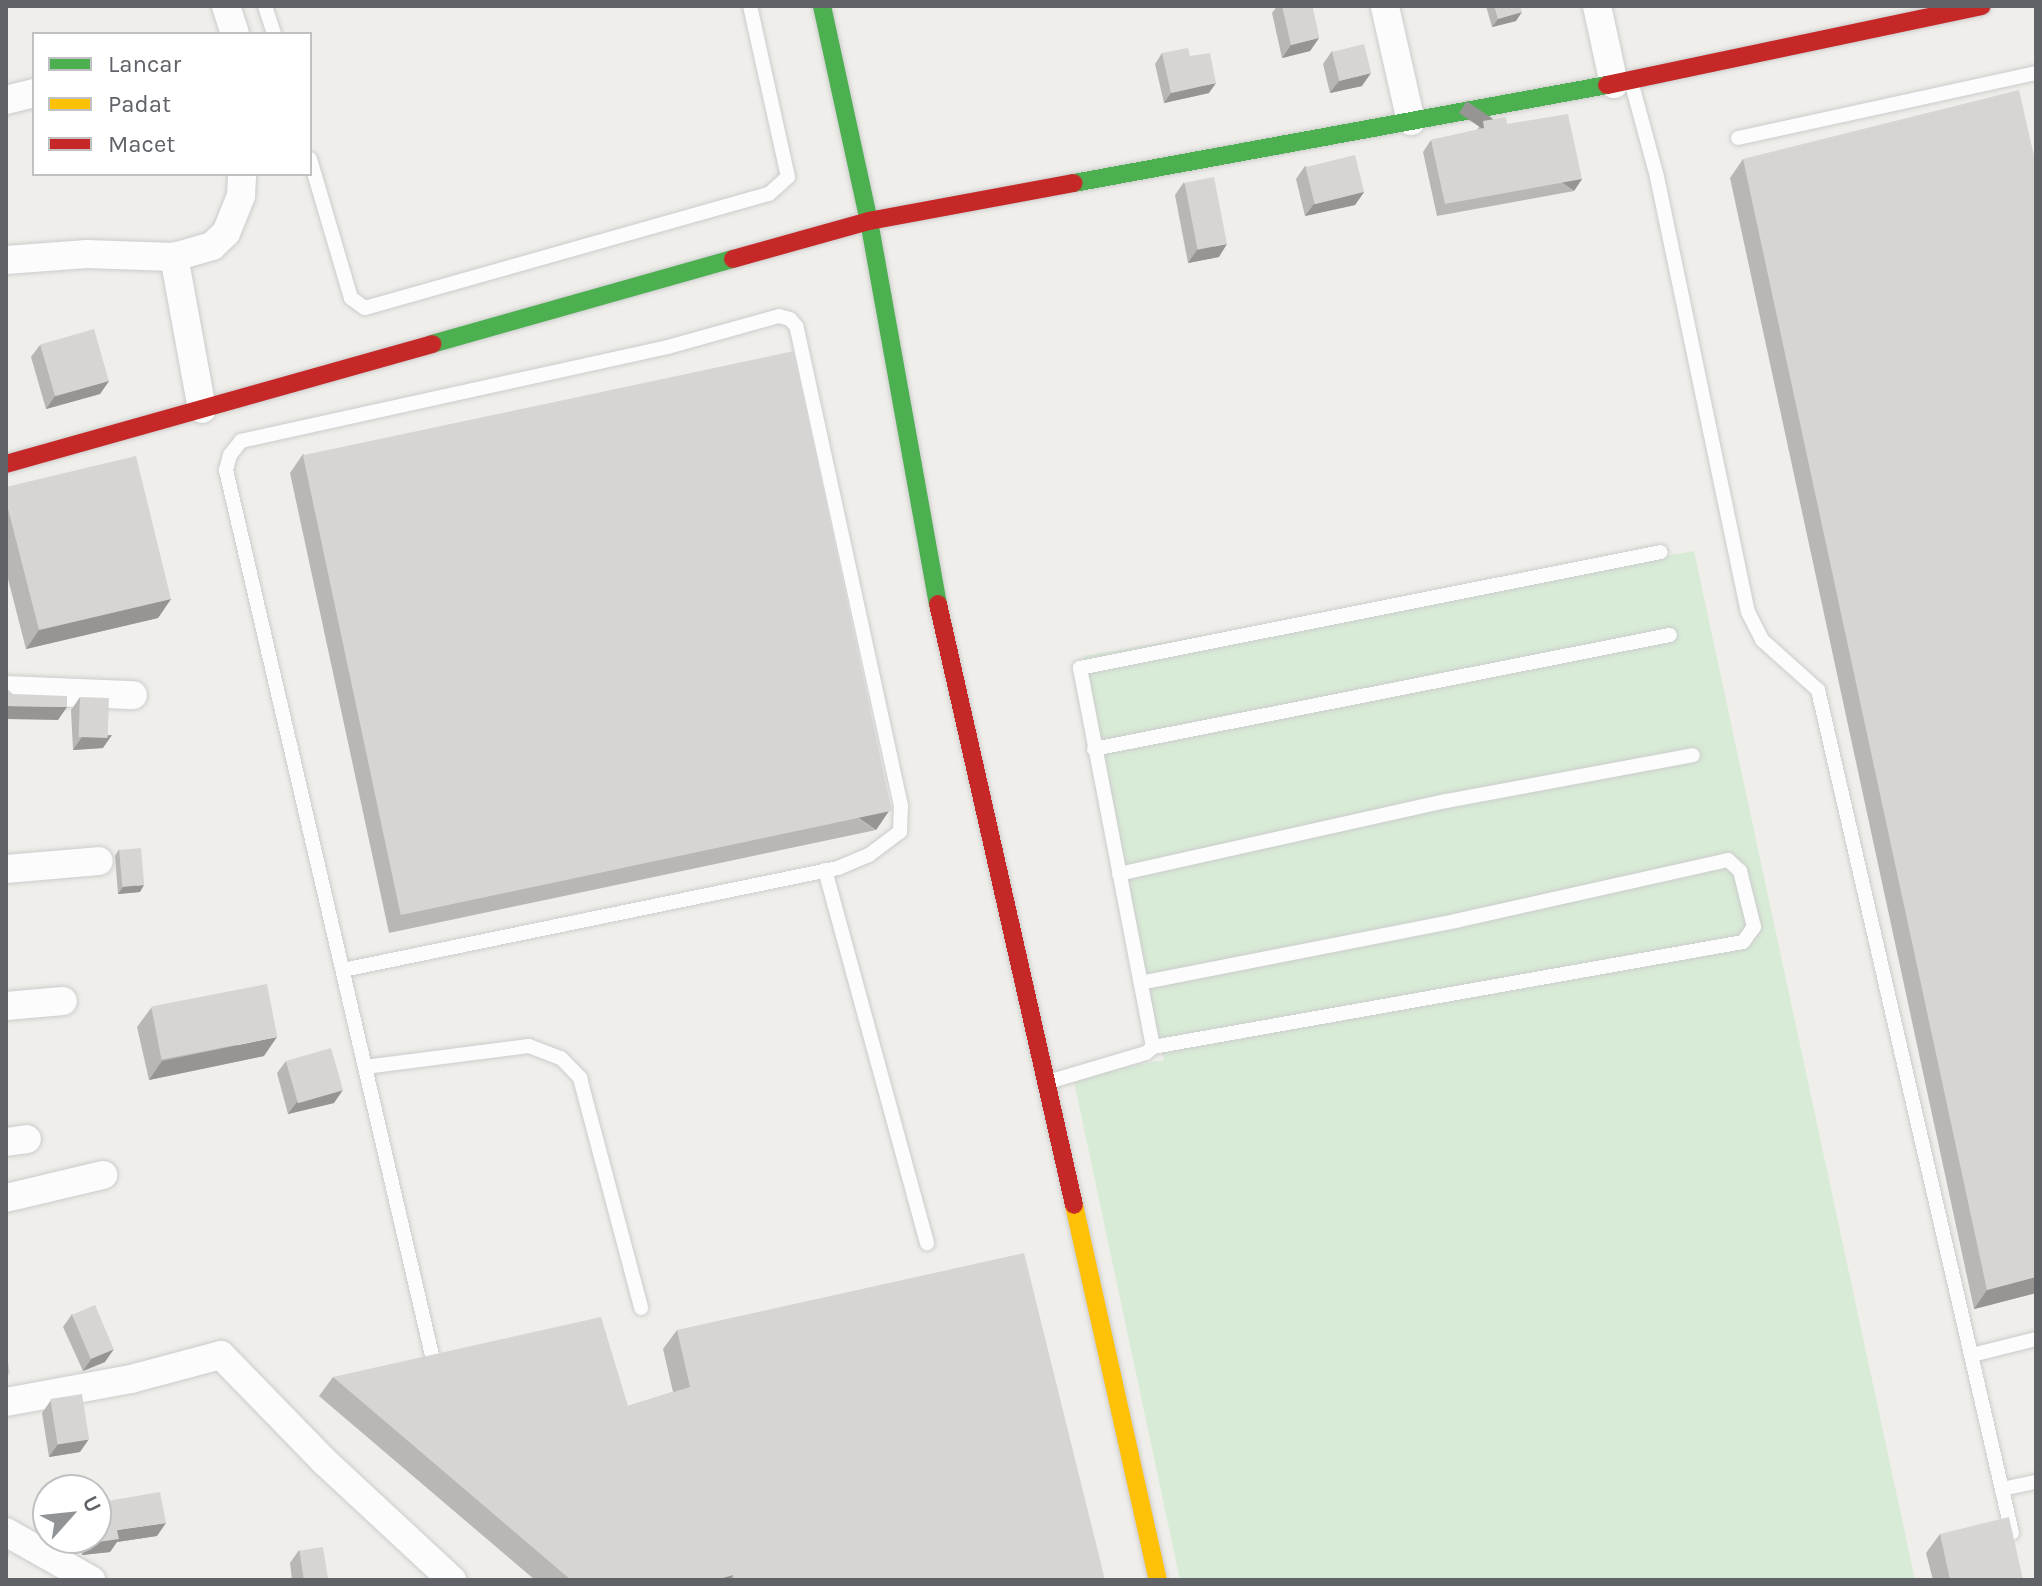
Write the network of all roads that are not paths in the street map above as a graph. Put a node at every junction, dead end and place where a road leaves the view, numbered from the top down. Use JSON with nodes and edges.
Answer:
{"nodes":[{"id":1,"x":226,"y":6,"type":"edge"},
{"id":2,"x":265,"y":6,"type":"edge"},
{"id":3,"x":750,"y":6,"type":"edge"},
{"id":4,"x":822,"y":6,"type":"edge"},
{"id":5,"x":1597,"y":6,"type":"edge"},
{"id":6,"x":1982,"y":6,"type":"edge"},
{"id":7,"x":1385,"y":7,"type":"edge"},
{"id":8,"x":1898,"y":13,"type":"edge"},
{"id":9,"x":234,"y":32,"type":"edge"},
{"id":10,"x":273,"y":32,"type":"edge"},
{"id":11,"x":2036,"y":73,"type":"edge"},
{"id":12,"x":1622,"y":82,"type":"junction"},
{"id":13,"x":32,"y":94,"type":"edge"},
{"id":14,"x":6,"y":100,"type":"edge"},
{"id":15,"x":1411,"y":121,"type":"junction"},
{"id":16,"x":1738,"y":138,"type":"dead end"},
{"id":17,"x":312,"y":166,"type":"edge"},
{"id":18,"x":242,"y":176,"type":"edge"},
{"id":19,"x":869,"y":221,"type":"junction"},
{"id":20,"x":174,"y":257,"type":"junction"},
{"id":21,"x":6,"y":260,"type":"edge"},
{"id":22,"x":202,"y":409,"type":"junction"},
{"id":23,"x":6,"y":464,"type":"edge"},
{"id":24,"x":1661,"y":552,"type":"dead end"},
{"id":25,"x":1670,"y":635,"type":"dead end"},
{"id":26,"x":6,"y":690,"type":"edge"},
{"id":27,"x":133,"y":695,"type":"dead end"},
{"id":28,"x":1094,"y":749,"type":"junction"},
{"id":29,"x":1693,"y":755,"type":"dead end"},
{"id":30,"x":99,"y":861,"type":"dead end"},
{"id":31,"x":6,"y":869,"type":"edge"},
{"id":32,"x":825,"y":870,"type":"junction"},
{"id":33,"x":1119,"y":874,"type":"junction"},
{"id":34,"x":343,"y":970,"type":"junction"},
{"id":35,"x":1141,"y":983,"type":"junction"},
{"id":36,"x":63,"y":1001,"type":"dead end"},
{"id":37,"x":6,"y":1006,"type":"edge"},
{"id":38,"x":1153,"y":1047,"type":"junction"},
{"id":39,"x":365,"y":1067,"type":"junction"},
{"id":40,"x":1047,"y":1082,"type":"junction"},
{"id":41,"x":103,"y":1175,"type":"dead end"},
{"id":42,"x":6,"y":1198,"type":"edge"},
{"id":43,"x":927,"y":1243,"type":"dead end"},
{"id":44,"x":641,"y":1308,"type":"dead end"},
{"id":45,"x":2036,"y":1339,"type":"edge"},
{"id":46,"x":432,"y":1355,"type":"edge"},
{"id":47,"x":1972,"y":1355,"type":"junction"},
{"id":48,"x":6,"y":1402,"type":"edge"},
{"id":49,"x":2036,"y":1482,"type":"edge"},
{"id":50,"x":2002,"y":1489,"type":"junction"},
{"id":51,"x":6,"y":1532,"type":"edge"},
{"id":52,"x":2015,"y":1550,"type":"edge"},
{"id":53,"x":91,"y":1580,"type":"edge"},
{"id":54,"x":452,"y":1580,"type":"edge"},
{"id":55,"x":1158,"y":1580,"type":"edge"}],
"edges":[{"from":1,"to":9,"type":"street"},
{"from":2,"to":10,"type":"lane"},
{"from":3,"to":17,"type":"lane"},
{"from":4,"to":19,"type":"street"},
{"from":5,"to":12,"type":"street"},
{"from":6,"to":8,"type":"street"},
{"from":7,"to":15,"type":"street"},
{"from":8,"to":12,"type":"street"},
{"from":11,"to":16,"type":"lane"},
{"from":12,"to":15,"type":"street"},
{"from":12,"to":47,"type":"lane"},
{"from":13,"to":14,"type":"street"},
{"from":15,"to":19,"type":"street"},
{"from":18,"to":20,"type":"street"},
{"from":19,"to":22,"type":"street"},
{"from":19,"to":40,"type":"street"},
{"from":20,"to":21,"type":"street"},
{"from":20,"to":22,"type":"street"},
{"from":22,"to":23,"type":"street"},
{"from":24,"to":28,"type":"lane"},
{"from":25,"to":28,"type":"lane"},
{"from":26,"to":27,"type":"street"},
{"from":28,"to":33,"type":"lane"},
{"from":29,"to":33,"type":"lane"},
{"from":30,"to":31,"type":"street"},
{"from":32,"to":34,"type":"lane"},
{"from":32,"to":34,"type":"lane"},
{"from":32,"to":43,"type":"lane"},
{"from":33,"to":35,"type":"lane"},
{"from":34,"to":39,"type":"lane"},
{"from":35,"to":38,"type":"lane"},
{"from":35,"to":38,"type":"lane"},
{"from":36,"to":37,"type":"street"},
{"from":38,"to":40,"type":"lane"},
{"from":39,"to":44,"type":"lane"},
{"from":39,"to":46,"type":"lane"},
{"from":40,"to":55,"type":"street"},
{"from":41,"to":42,"type":"street"},
{"from":45,"to":47,"type":"lane"},
{"from":47,"to":50,"type":"lane"},
{"from":48,"to":54,"type":"street"},
{"from":49,"to":50,"type":"lane"},
{"from":50,"to":52,"type":"lane"},
{"from":51,"to":53,"type":"street"}]}
